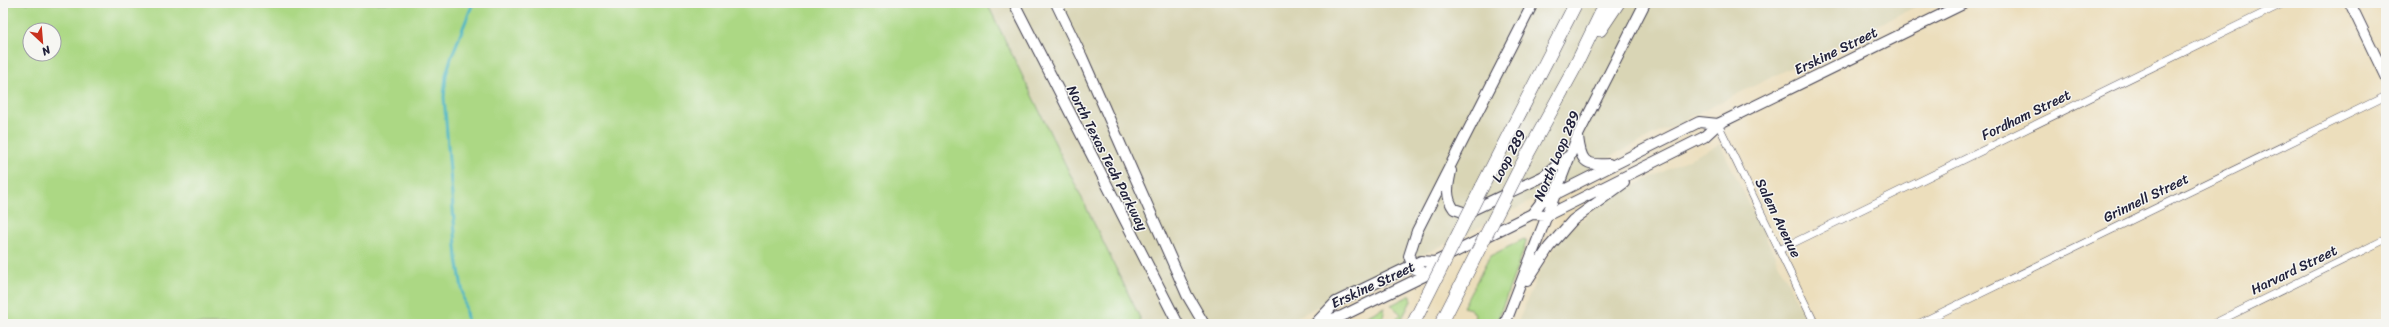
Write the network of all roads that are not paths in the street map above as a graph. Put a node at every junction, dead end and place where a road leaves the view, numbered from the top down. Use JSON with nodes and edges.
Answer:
{"nodes":[{"id":1,"x":1014,"y":3,"type":"edge"},
{"id":2,"x":1056,"y":3,"type":"edge"},
{"id":3,"x":1534,"y":3,"type":"edge"},
{"id":4,"x":1576,"y":3,"type":"edge"},
{"id":5,"x":1606,"y":3,"type":"edge"},
{"id":6,"x":1618,"y":3,"type":"edge"},
{"id":7,"x":1645,"y":3,"type":"edge"},
{"id":8,"x":1965,"y":3,"type":"edge"},
{"id":9,"x":2284,"y":3,"type":"edge"},
{"id":10,"x":2350,"y":3,"type":"edge"},
{"id":11,"x":1573,"y":71,"type":"junction"},
{"id":12,"x":2386,"y":78,"type":"edge"},
{"id":13,"x":2386,"y":96,"type":"edge"},
{"id":14,"x":1718,"y":124,"type":"junction"},
{"id":15,"x":1578,"y":135,"type":"junction"},
{"id":16,"x":1570,"y":154,"type":"junction"},
{"id":17,"x":1456,"y":155,"type":"junction"},
{"id":18,"x":1659,"y":159,"type":"junction"},
{"id":19,"x":1615,"y":164,"type":"junction"},
{"id":20,"x":1555,"y":195,"type":"junction"},
{"id":21,"x":1532,"y":214,"type":"junction"},
{"id":22,"x":1548,"y":215,"type":"junction"},
{"id":23,"x":2386,"y":240,"type":"edge"},
{"id":24,"x":1779,"y":250,"type":"junction"},
{"id":25,"x":1435,"y":262,"type":"junction"},
{"id":26,"x":1411,"y":265,"type":"junction"},
{"id":27,"x":1428,"y":274,"type":"junction"},
{"id":28,"x":1514,"y":301,"type":"junction"},
{"id":29,"x":1178,"y":324,"type":"edge"},
{"id":30,"x":1204,"y":324,"type":"edge"},
{"id":31,"x":1315,"y":324,"type":"edge"},
{"id":32,"x":1413,"y":324,"type":"edge"},
{"id":33,"x":1441,"y":324,"type":"edge"},
{"id":34,"x":1505,"y":324,"type":"edge"},
{"id":35,"x":1815,"y":324,"type":"edge"},
{"id":36,"x":1918,"y":324,"type":"edge"},
{"id":37,"x":2213,"y":324,"type":"edge"}],
"edges":[{"from":1,"to":29,"type":"main road","name":"North Texas Tech Parkway"},
{"from":2,"to":30,"type":"main road","name":"North Texas Tech Parkway"},
{"from":3,"to":17,"type":"main road"},
{"from":4,"to":32,"type":"highway","name":"Loop 289","bridge":true},
{"from":5,"to":11,"type":"highway","name":"Loop 289"},
{"from":6,"to":11,"type":"highway"},
{"from":7,"to":15,"type":"main road","name":"North Loop 289"},
{"from":8,"to":14,"type":"main road","name":"Erskine Street"},
{"from":9,"to":24,"type":"street","name":"Fordham Street"},
{"from":10,"to":12,"type":"main road"},
{"from":11,"to":33,"type":"highway","name":"Loop 289","bridge":true},
{"from":13,"to":36,"type":"street","name":"Grinnell Street"},
{"from":14,"to":18,"type":"main road","name":"Erskine Street"},
{"from":14,"to":19,"type":"main road","name":"Erskine Street"},
{"from":14,"to":24,"type":"street","name":"Salem Avenue"},
{"from":15,"to":16,"type":"main road","name":"North Loop 289"},
{"from":15,"to":19,"type":"main road"},
{"from":16,"to":17,"type":"main road"},
{"from":16,"to":20,"type":"main road","name":"North Loop 289"},
{"from":17,"to":26,"type":"main road"},
{"from":18,"to":22,"type":"main road","name":"Erskine Street"},
{"from":18,"to":28,"type":"main road"},
{"from":19,"to":20,"type":"main road","name":"Erskine Street"},
{"from":20,"to":21,"type":"main road","name":"Erskine Street"},
{"from":20,"to":22,"type":"main road","name":"North Loop 289"},
{"from":21,"to":22,"type":"main road","name":"Erskine Street"},
{"from":21,"to":25,"type":"main road","name":"Erskine Street"},
{"from":22,"to":28,"type":"main road","name":"North Loop 289"},
{"from":23,"to":37,"type":"street","name":"Harvard Street"},
{"from":24,"to":35,"type":"street","name":"Salem Avenue"},
{"from":25,"to":26,"type":"main road","name":"Erskine Street"},
{"from":25,"to":27,"type":"main road","name":"Erskine Street"},
{"from":26,"to":27,"type":"main road"},
{"from":26,"to":31,"type":"main road","name":"Erskine Street"},
{"from":27,"to":31,"type":"main road","name":"Erskine Street"},
{"from":28,"to":34,"type":"main road","name":"North Loop 289"}]}
